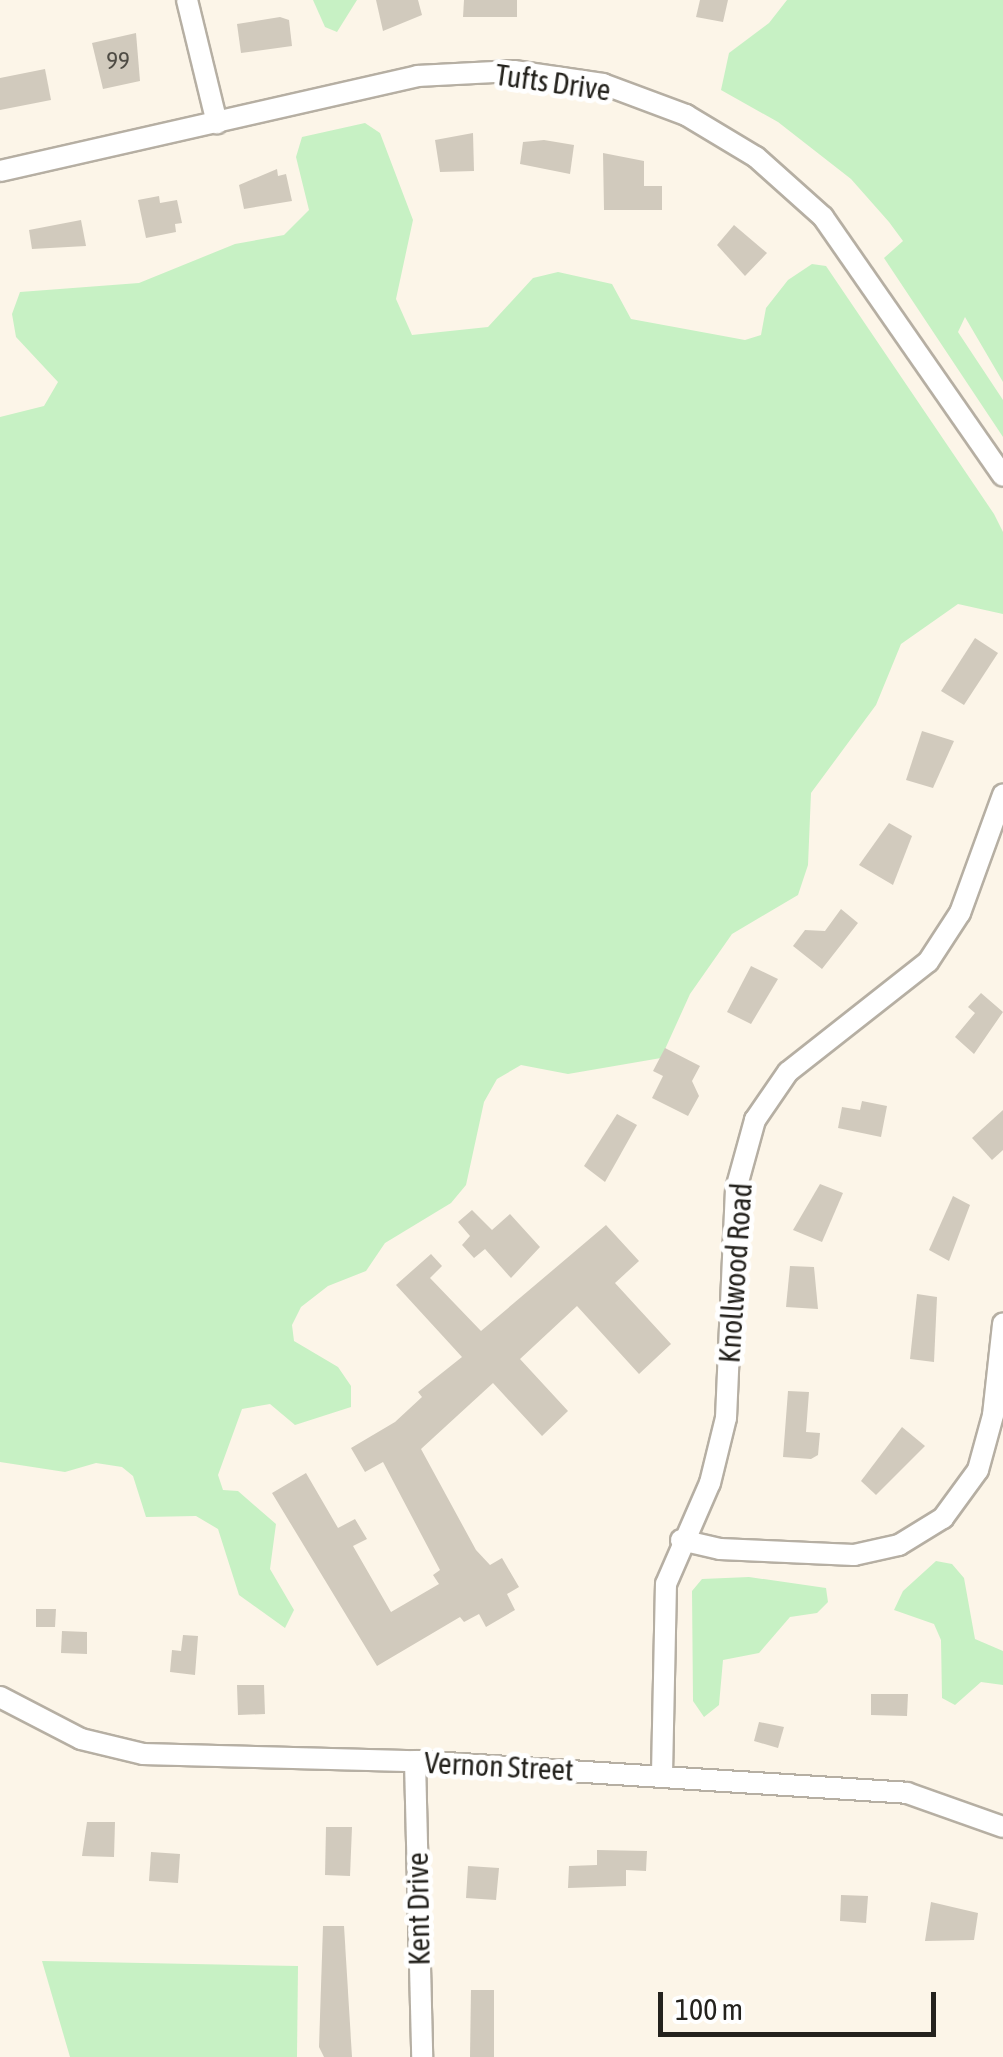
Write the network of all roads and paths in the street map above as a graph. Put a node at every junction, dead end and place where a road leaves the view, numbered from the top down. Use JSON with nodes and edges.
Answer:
{"nodes":[{"id":1,"x":188,"y":0,"type":"edge"},
{"id":2,"x":217,"y":123,"type":"junction"},
{"id":3,"x":0,"y":172,"type":"edge"},
{"id":4,"x":1003,"y":476,"type":"edge"},
{"id":5,"x":1003,"y":795,"type":"edge"},
{"id":6,"x":1003,"y":1324,"type":"edge"},
{"id":7,"x":681,"y":1540,"type":"junction"},
{"id":8,"x":0,"y":1697,"type":"edge"},
{"id":9,"x":416,"y":1761,"type":"junction"},
{"id":10,"x":662,"y":1774,"type":"junction"},
{"id":11,"x":1003,"y":1827,"type":"edge"},
{"id":12,"x":422,"y":2057,"type":"edge"}],
"edges":[{"from":1,"to":2,"type":"street"},
{"from":2,"to":3,"type":"street","name":"Tufts Drive"},
{"from":2,"to":4,"type":"street","name":"Tufts Drive"},
{"from":5,"to":7,"type":"street","name":"Knollwood Road"},
{"from":6,"to":7,"type":"street"},
{"from":7,"to":10,"type":"street","name":"Knollwood Road"},
{"from":8,"to":9,"type":"street","name":"Vernon Street"},
{"from":9,"to":10,"type":"street","name":"Vernon Street"},
{"from":9,"to":12,"type":"street","name":"Kent Drive"},
{"from":10,"to":11,"type":"street","name":"Vernon Street"}]}
